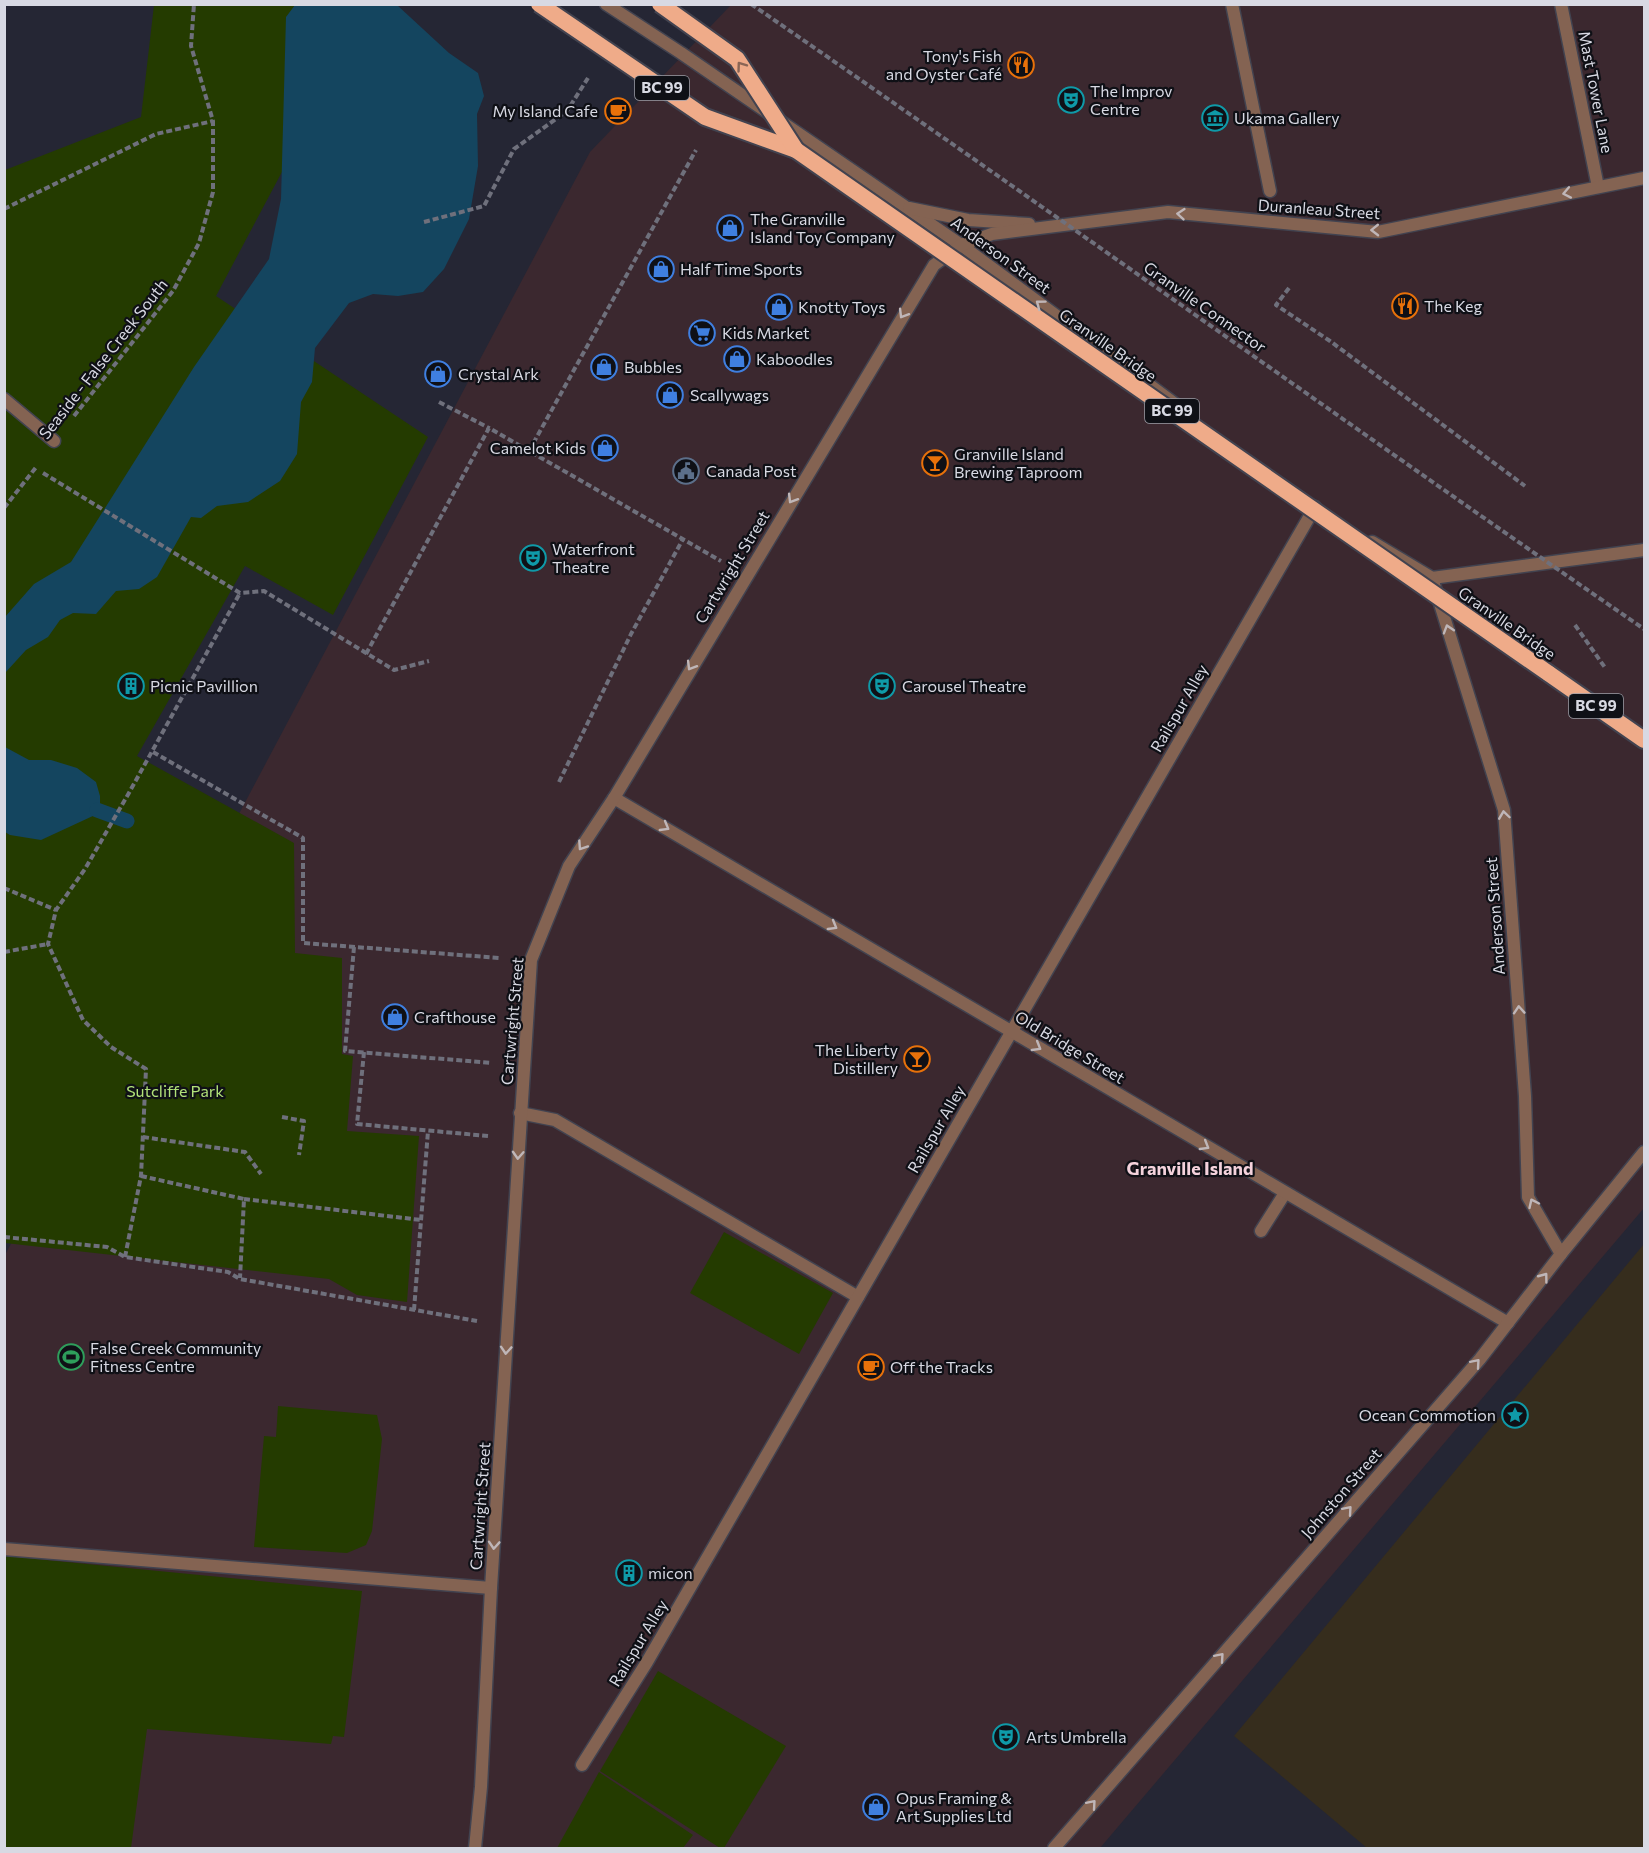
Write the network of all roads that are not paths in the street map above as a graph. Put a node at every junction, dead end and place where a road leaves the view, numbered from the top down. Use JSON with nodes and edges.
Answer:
{"nodes":[{"id":1,"x":539,"y":4,"type":"edge"},
{"id":2,"x":606,"y":4,"type":"edge"},
{"id":3,"x":660,"y":4,"type":"edge"},
{"id":4,"x":1232,"y":4,"type":"edge"},
{"id":5,"x":1561,"y":4,"type":"edge"},
{"id":6,"x":796,"y":150,"type":"junction"},
{"id":7,"x":1644,"y":178,"type":"edge"},
{"id":8,"x":1598,"y":187,"type":"junction"},
{"id":9,"x":1270,"y":191,"type":"dead end"},
{"id":10,"x":904,"y":206,"type":"junction"},
{"id":11,"x":927,"y":222,"type":"junction"},
{"id":12,"x":1060,"y":226,"type":"junction"},
{"id":13,"x":961,"y":245,"type":"junction"},
{"id":14,"x":934,"y":265,"type":"junction"},
{"id":15,"x":4,"y":399,"type":"edge"},
{"id":16,"x":54,"y":441,"type":"road end"},
{"id":17,"x":1315,"y":507,"type":"junction"},
{"id":18,"x":1644,"y":550,"type":"edge"},
{"id":19,"x":1432,"y":578,"type":"junction"},
{"id":20,"x":1644,"y":740,"type":"edge"},
{"id":21,"x":615,"y":798,"type":"junction"},
{"id":22,"x":1011,"y":1031,"type":"junction"},
{"id":23,"x":520,"y":1113,"type":"junction"},
{"id":24,"x":1644,"y":1152,"type":"edge"},
{"id":25,"x":1285,"y":1193,"type":"junction"},
{"id":26,"x":1261,"y":1231,"type":"dead end"},
{"id":27,"x":1561,"y":1254,"type":"junction"},
{"id":28,"x":858,"y":1297,"type":"junction"},
{"id":29,"x":1508,"y":1323,"type":"junction"},
{"id":30,"x":4,"y":1549,"type":"edge"},
{"id":31,"x":491,"y":1588,"type":"junction"},
{"id":32,"x":582,"y":1765,"type":"dead end"},
{"id":33,"x":475,"y":1848,"type":"edge"},
{"id":34,"x":1054,"y":1848,"type":"edge"}],
"edges":[{"from":1,"to":6,"type":"highway","name":"Granville Bridge","number":"BC 99","bridge":true},
{"from":2,"to":10,"type":"street","name":"Anderson Street"},
{"from":6,"to":3,"type":"highway","one_way":true,"bridge":true},
{"from":4,"to":9,"type":"street"},
{"from":5,"to":8,"type":"street","name":"Mast Tower Lane"},
{"from":6,"to":20,"type":"highway","name":"Granville Bridge","number":"BC 99","bridge":true},
{"from":7,"to":8,"type":"street","name":"Duranleau Street"},
{"from":8,"to":12,"type":"street","name":"Duranleau Street","one_way":true},
{"from":10,"to":11,"type":"street","name":"Anderson Street"},
{"from":10,"to":12,"type":"street","name":"Duranleau Street"},
{"from":11,"to":13,"type":"street","name":"Anderson Street"},
{"from":11,"to":14,"type":"street"},
{"from":12,"to":13,"type":"street","name":"Duranleau Street"},
{"from":13,"to":14,"type":"street","name":"Cartwright Street"},
{"from":17,"to":13,"type":"street","name":"Anderson Street","one_way":true},
{"from":14,"to":21,"type":"street","name":"Cartwright Street","one_way":true},
{"from":15,"to":16,"type":"street"},
{"from":17,"to":19,"type":"street","name":"Anderson Street"},
{"from":17,"to":22,"type":"street","name":"Railspur Alley"},
{"from":18,"to":19,"type":"street"},
{"from":27,"to":19,"type":"street","name":"Anderson Street","one_way":true},
{"from":21,"to":22,"type":"street","name":"Old Bridge Street","one_way":true},
{"from":21,"to":23,"type":"street","name":"Cartwright Street","one_way":true},
{"from":22,"to":25,"type":"street","name":"Old Bridge Street","one_way":true},
{"from":22,"to":28,"type":"street","name":"Railspur Alley"},
{"from":23,"to":28,"type":"street"},
{"from":23,"to":31,"type":"street","name":"Cartwright Street","one_way":true},
{"from":24,"to":27,"type":"street","name":"Johnston Street"},
{"from":25,"to":26,"type":"street"},
{"from":25,"to":29,"type":"street","name":"Old Bridge Street"},
{"from":29,"to":27,"type":"street","name":"Johnston Street","one_way":true},
{"from":28,"to":32,"type":"street","name":"Railspur Alley"},
{"from":34,"to":29,"type":"street","name":"Johnston Street","one_way":true},
{"from":30,"to":31,"type":"street"},
{"from":31,"to":33,"type":"street","name":"Cartwright Street"}]}
